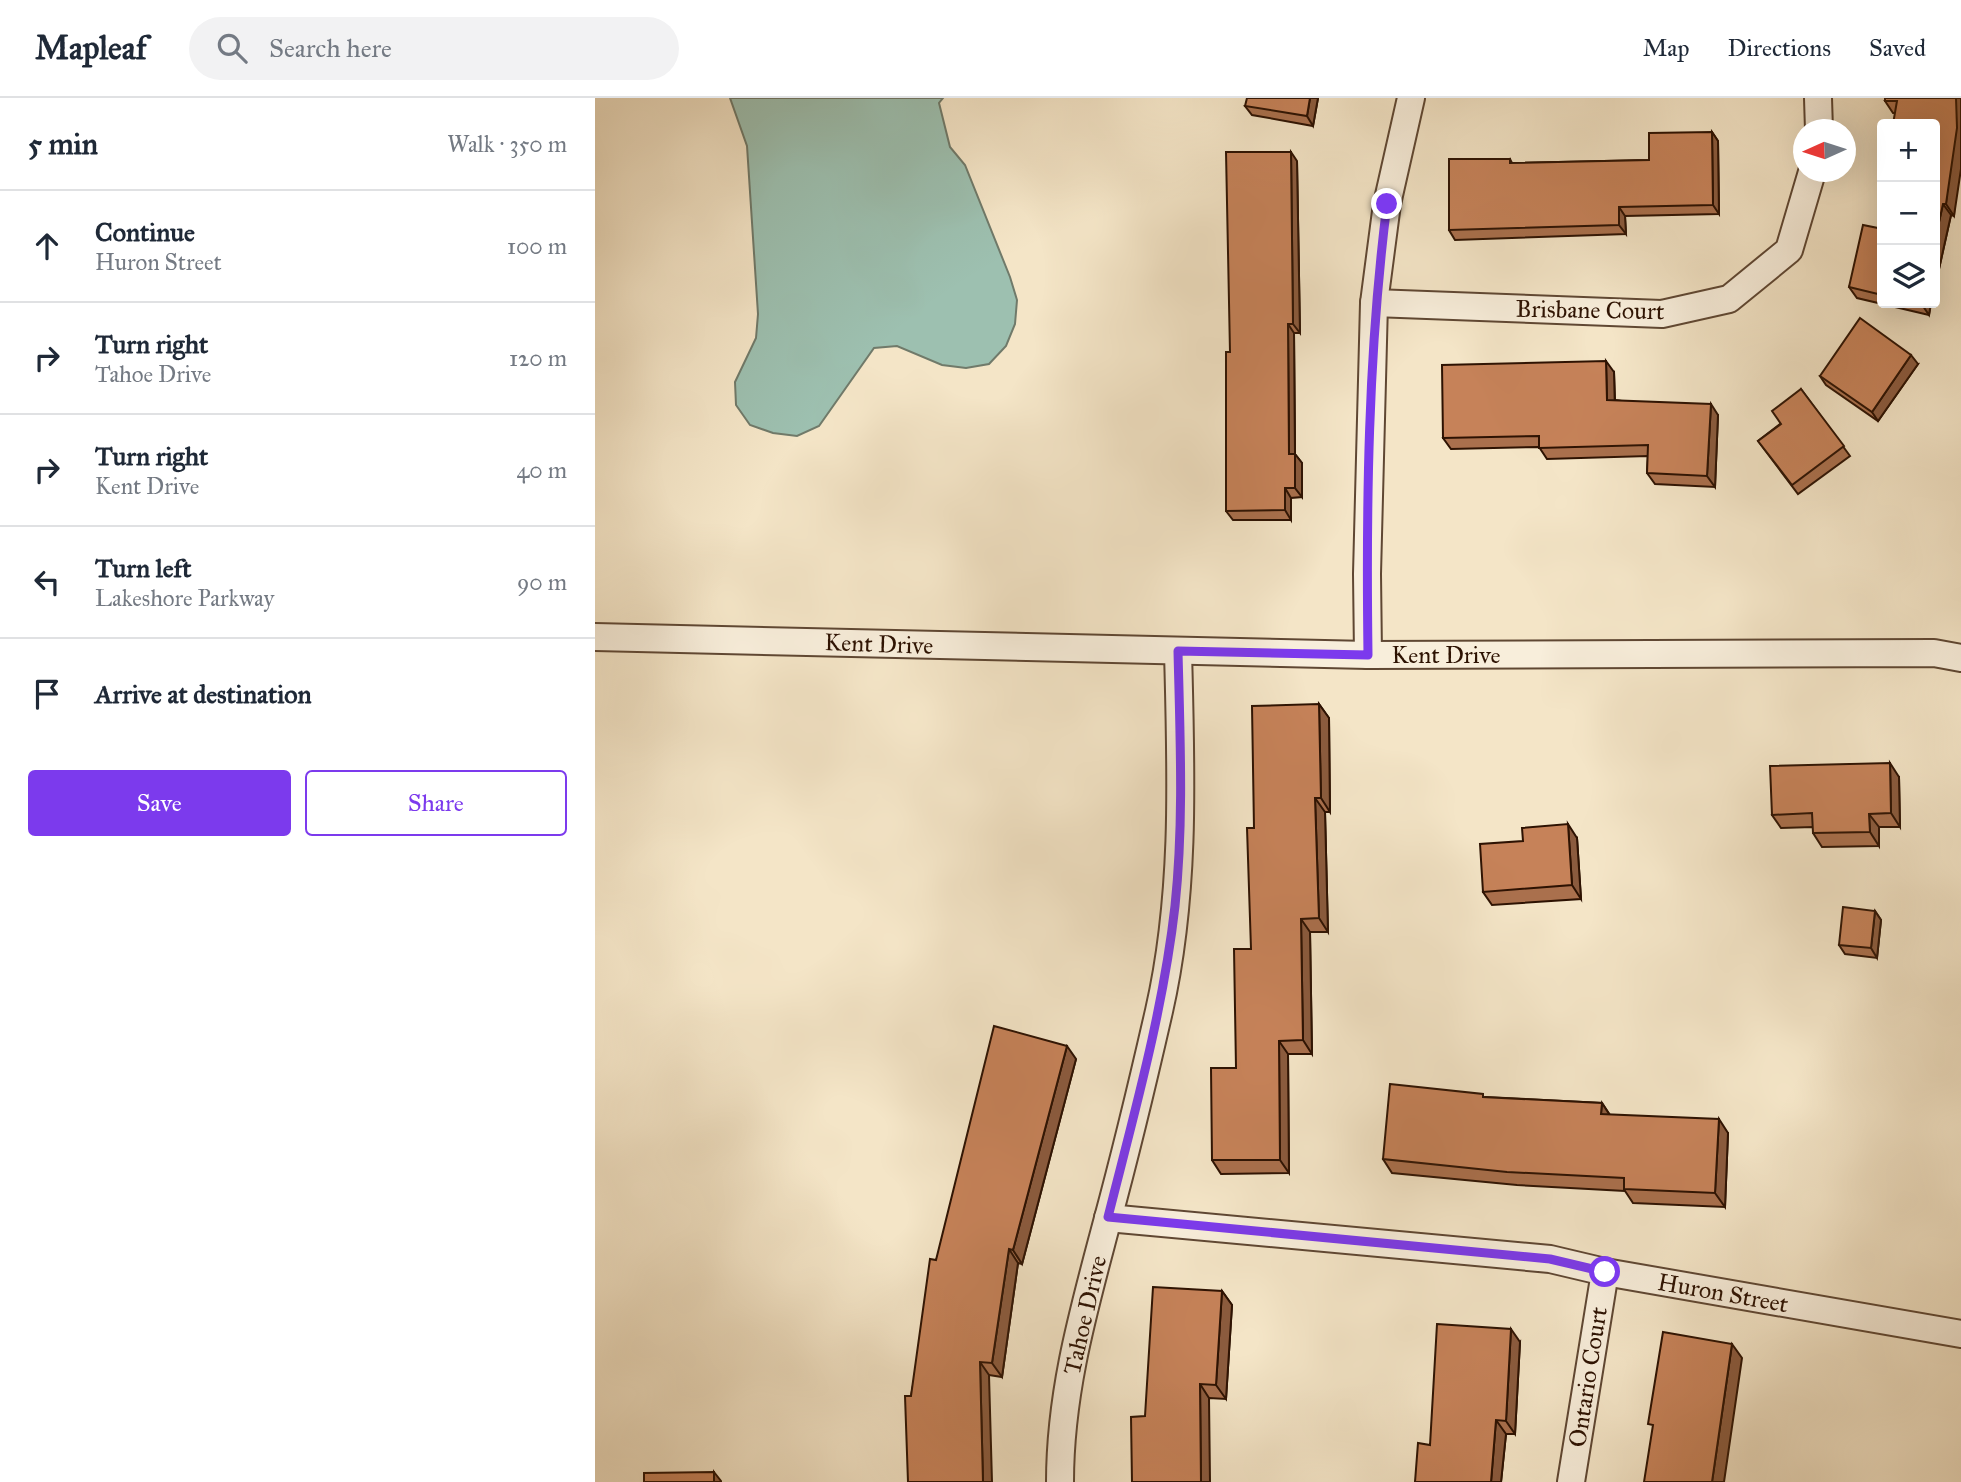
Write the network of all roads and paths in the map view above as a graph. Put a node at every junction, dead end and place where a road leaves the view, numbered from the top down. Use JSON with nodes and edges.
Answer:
{"nodes":[{"id":1,"x":1411,"y":98,"type":"edge"},
{"id":2,"x":1818,"y":98,"type":"edge"},
{"id":3,"x":1819,"y":119,"type":"edge"},
{"id":4,"x":1809,"y":182,"type":"edge"},
{"id":5,"x":1374,"y":303,"type":"junction"},
{"id":6,"x":595,"y":637,"type":"edge"},
{"id":7,"x":1178,"y":651,"type":"junction"},
{"id":8,"x":1368,"y":655,"type":"junction"},
{"id":9,"x":1961,"y":658,"type":"edge"},
{"id":10,"x":1108,"y":1217,"type":"junction"},
{"id":11,"x":1605,"y":1272,"type":"junction"},
{"id":12,"x":1961,"y":1334,"type":"edge"},
{"id":13,"x":1060,"y":1482,"type":"edge"},
{"id":14,"x":1571,"y":1482,"type":"edge"}],
"edges":[{"from":1,"to":5,"type":"street"},
{"from":2,"to":3,"type":"street"},
{"from":4,"to":5,"type":"street","name":"Brisbane Court"},
{"from":5,"to":8,"type":"street"},
{"from":6,"to":7,"type":"street","name":"Kent Drive"},
{"from":7,"to":8,"type":"street","name":"Kent Drive"},
{"from":7,"to":10,"type":"street","name":"Tahoe Drive"},
{"from":8,"to":9,"type":"street","name":"Kent Drive"},
{"from":10,"to":11,"type":"street","name":"Huron Street"},
{"from":10,"to":13,"type":"street","name":"Tahoe Drive"},
{"from":11,"to":12,"type":"street","name":"Huron Street"},
{"from":11,"to":14,"type":"street","name":"Ontario Court"}]}
